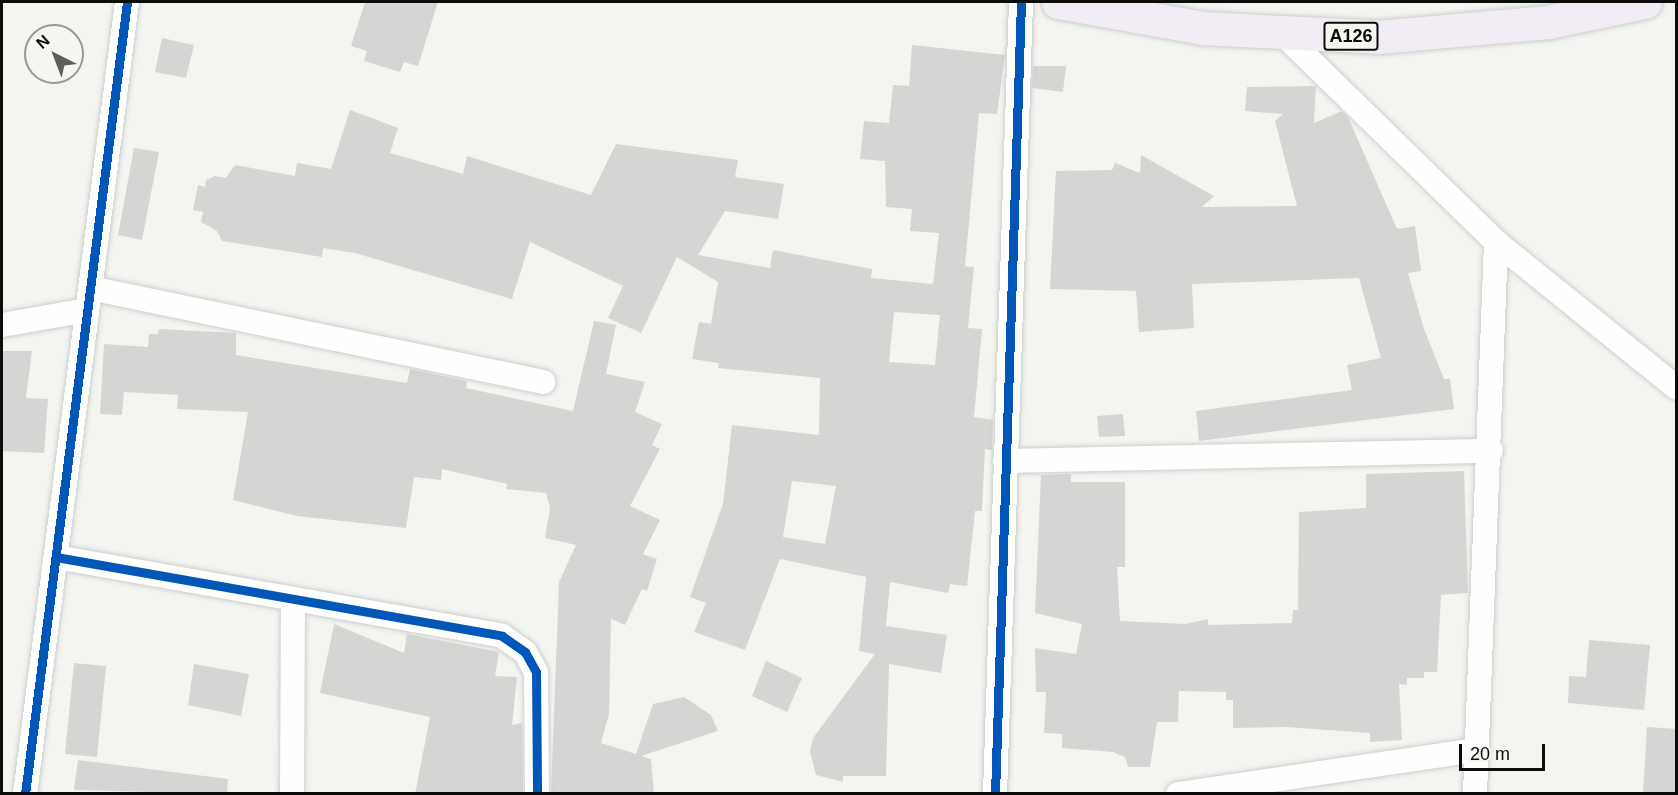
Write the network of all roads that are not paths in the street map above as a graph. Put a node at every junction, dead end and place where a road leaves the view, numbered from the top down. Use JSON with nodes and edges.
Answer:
{"nodes":[{"id":1,"x":128,"y":2,"type":"edge"},
{"id":2,"x":1021,"y":2,"type":"edge"},
{"id":3,"x":1058,"y":2,"type":"edge"},
{"id":4,"x":1644,"y":2,"type":"edge"},
{"id":5,"x":1285,"y":36,"type":"junction"},
{"id":6,"x":1496,"y":242,"type":"junction"},
{"id":7,"x":89,"y":299,"type":"junction"},
{"id":8,"x":2,"y":325,"type":"edge"},
{"id":9,"x":543,"y":382,"type":"dead end"},
{"id":10,"x":1677,"y":387,"type":"edge"},
{"id":11,"x":1491,"y":451,"type":"junction"},
{"id":12,"x":1005,"y":461,"type":"junction"},
{"id":13,"x":56,"y":556,"type":"junction"},
{"id":14,"x":293,"y":601,"type":"junction"},
{"id":15,"x":1477,"y":750,"type":"junction"},
{"id":16,"x":25,"y":794,"type":"edge"},
{"id":17,"x":292,"y":794,"type":"edge"},
{"id":18,"x":537,"y":794,"type":"edge"},
{"id":19,"x":995,"y":794,"type":"edge"},
{"id":20,"x":1178,"y":794,"type":"edge"},
{"id":21,"x":1475,"y":794,"type":"edge"}],
"edges":[{"from":1,"to":7,"type":"street"},
{"from":2,"to":12,"type":"street"},
{"from":3,"to":5,"type":"highway","number":"A126"},
{"from":4,"to":5,"type":"highway","number":"A126"},
{"from":5,"to":6,"type":"street"},
{"from":6,"to":10,"type":"street"},
{"from":6,"to":11,"type":"street"},
{"from":7,"to":8,"type":"street"},
{"from":7,"to":9,"type":"street"},
{"from":7,"to":13,"type":"street"},
{"from":11,"to":12,"type":"street"},
{"from":11,"to":15,"type":"street"},
{"from":12,"to":19,"type":"street"},
{"from":13,"to":14,"type":"street"},
{"from":13,"to":16,"type":"street"},
{"from":14,"to":17,"type":"street"},
{"from":14,"to":18,"type":"street"},
{"from":15,"to":20,"type":"street"},
{"from":15,"to":21,"type":"street"}]}
